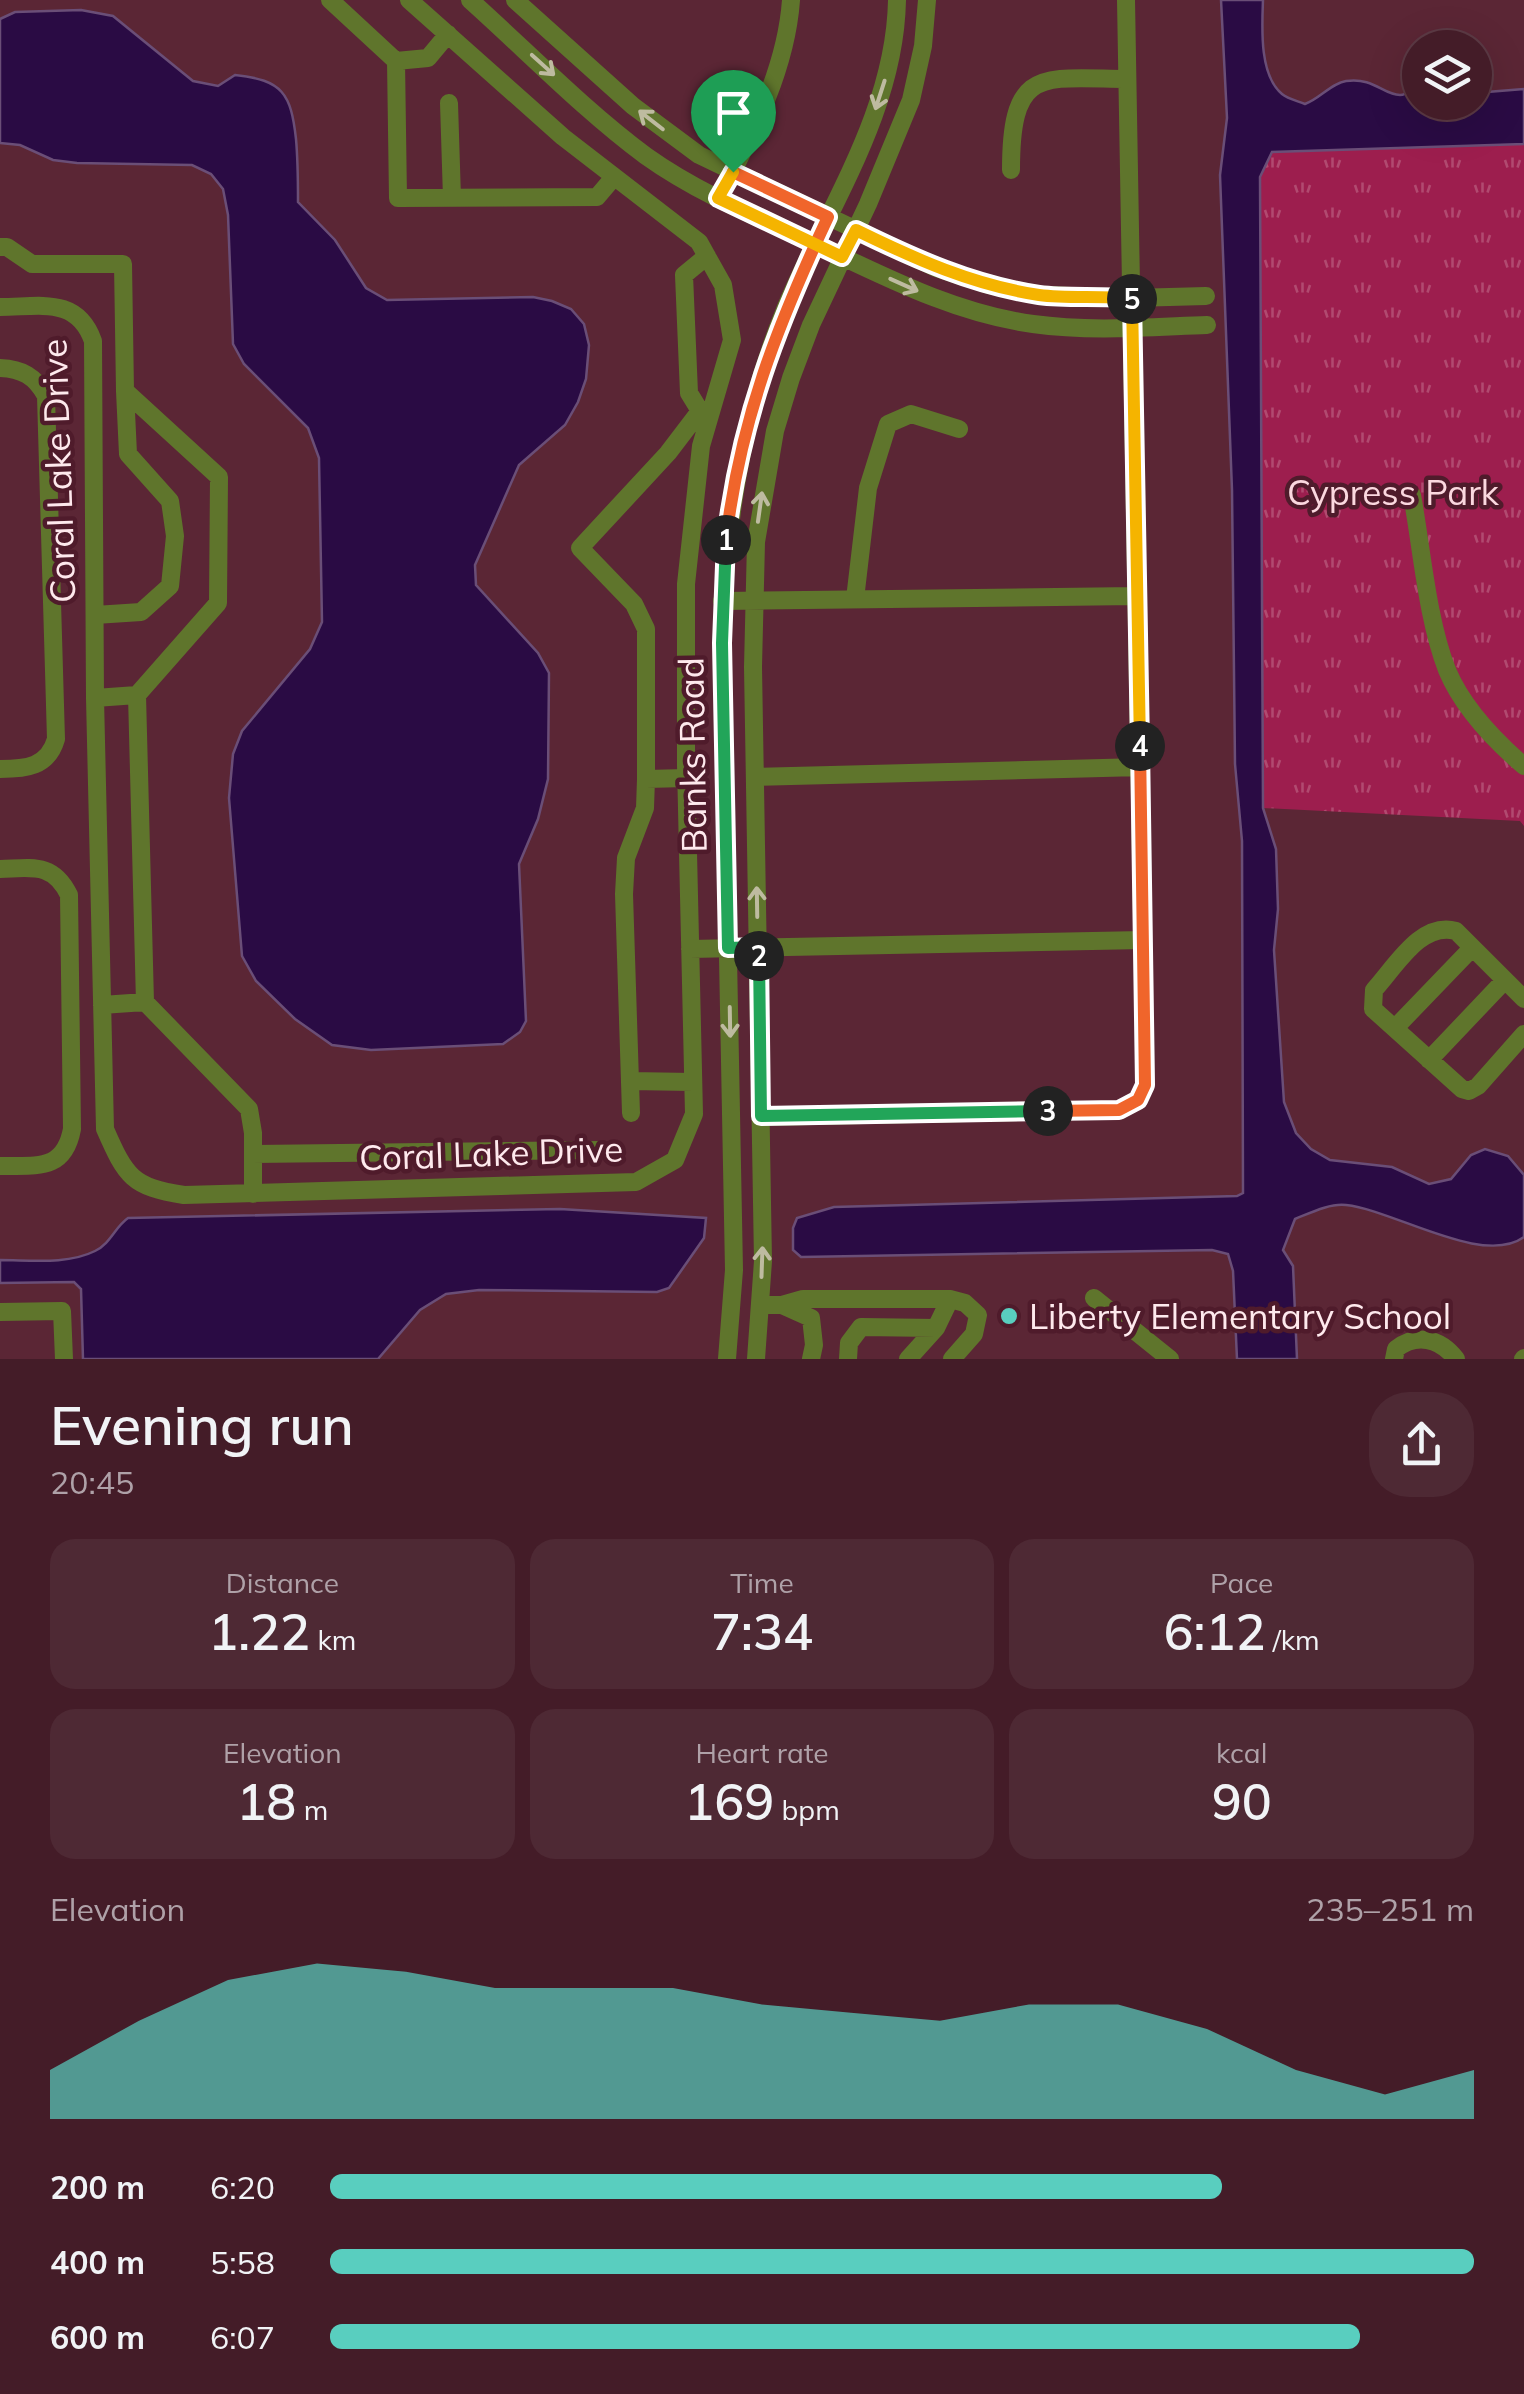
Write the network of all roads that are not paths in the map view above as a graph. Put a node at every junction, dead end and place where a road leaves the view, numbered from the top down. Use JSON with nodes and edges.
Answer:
{"nodes":[{"id":1,"x":330,"y":0,"type":"edge"},
{"id":2,"x":410,"y":0,"type":"edge"},
{"id":3,"x":470,"y":0,"type":"edge"},
{"id":4,"x":515,"y":0,"type":"edge"},
{"id":5,"x":791,"y":0,"type":"edge"},
{"id":6,"x":896,"y":0,"type":"edge"},
{"id":7,"x":927,"y":0,"type":"edge"},
{"id":8,"x":1126,"y":0,"type":"edge"},
{"id":9,"x":448,"y":34,"type":"junction"},
{"id":10,"x":396,"y":61,"type":"junction"},
{"id":11,"x":1127,"y":79,"type":"junction"},
{"id":12,"x":449,"y":103,"type":"dead end"},
{"id":13,"x":1011,"y":170,"type":"dead end"},
{"id":14,"x":733,"y":172,"type":"junction"},
{"id":15,"x":614,"y":177,"type":"junction"},
{"id":16,"x":452,"y":198,"type":"junction"},
{"id":17,"x":718,"y":198,"type":"junction"},
{"id":18,"x":828,"y":217,"type":"junction"},
{"id":19,"x":856,"y":230,"type":"junction"},
{"id":20,"x":816,"y":244,"type":"junction"},
{"id":21,"x":0,"y":247,"type":"edge"},
{"id":22,"x":707,"y":256,"type":"junction"},
{"id":23,"x":842,"y":257,"type":"junction"},
{"id":24,"x":1206,"y":296,"type":"dead end"},
{"id":25,"x":1132,"y":298,"type":"junction"},
{"id":26,"x":0,"y":308,"type":"edge"},
{"id":27,"x":1207,"y":325,"type":"dead end"},
{"id":28,"x":1132,"y":328,"type":"junction"},
{"id":29,"x":0,"y":368,"type":"edge"},
{"id":30,"x":94,"y":384,"type":"junction"},
{"id":31,"x":125,"y":388,"type":"junction"},
{"id":32,"x":705,"y":412,"type":"junction"},
{"id":33,"x":959,"y":429,"type":"dead end"},
{"id":34,"x":1412,"y":495,"type":"dead end"},
{"id":35,"x":1135,"y":596,"type":"junction"},
{"id":36,"x":856,"y":599,"type":"junction"},
{"id":37,"x":722,"y":601,"type":"junction"},
{"id":38,"x":753,"y":601,"type":"junction"},
{"id":39,"x":95,"y":615,"type":"junction"},
{"id":40,"x":137,"y":694,"type":"junction"},
{"id":41,"x":95,"y":698,"type":"junction"},
{"id":42,"x":1524,"y":766,"type":"edge"},
{"id":43,"x":1140,"y":767,"type":"junction"},
{"id":44,"x":0,"y":769,"type":"edge"},
{"id":45,"x":754,"y":777,"type":"junction"},
{"id":46,"x":686,"y":778,"type":"junction"},
{"id":47,"x":646,"y":779,"type":"junction"},
{"id":48,"x":0,"y":869,"type":"edge"},
{"id":49,"x":1143,"y":940,"type":"junction"},
{"id":50,"x":758,"y":947,"type":"junction"},
{"id":51,"x":728,"y":948,"type":"junction"},
{"id":52,"x":1472,"y":948,"type":"junction"},
{"id":53,"x":690,"y":949,"type":"junction"},
{"id":54,"x":1504,"y":980,"type":"junction"},
{"id":55,"x":1524,"y":999,"type":"edge"},
{"id":56,"x":145,"y":1002,"type":"junction"},
{"id":57,"x":102,"y":1005,"type":"junction"},
{"id":58,"x":1394,"y":1028,"type":"junction"},
{"id":59,"x":1524,"y":1034,"type":"edge"},
{"id":60,"x":1429,"y":1060,"type":"junction"},
{"id":61,"x":630,"y":1082,"type":"junction"},
{"id":62,"x":693,"y":1082,"type":"junction"},
{"id":63,"x":631,"y":1113,"type":"dead end"},
{"id":64,"x":761,"y":1116,"type":"junction"},
{"id":65,"x":601,"y":1150,"type":"dead end"},
{"id":66,"x":253,"y":1154,"type":"junction"},
{"id":67,"x":0,"y":1166,"type":"edge"},
{"id":68,"x":253,"y":1194,"type":"junction"},
{"id":69,"x":1094,"y":1298,"type":"dead end"},
{"id":70,"x":950,"y":1299,"type":"junction"},
{"id":71,"x":760,"y":1304,"type":"junction"},
{"id":72,"x":782,"y":1305,"type":"junction"},
{"id":73,"x":0,"y":1312,"type":"edge"},
{"id":74,"x":936,"y":1328,"type":"junction"},
{"id":75,"x":64,"y":1359,"type":"edge"},
{"id":76,"x":727,"y":1359,"type":"edge"},
{"id":77,"x":756,"y":1359,"type":"edge"},
{"id":78,"x":811,"y":1359,"type":"edge"},
{"id":79,"x":848,"y":1359,"type":"edge"},
{"id":80,"x":908,"y":1359,"type":"edge"},
{"id":81,"x":952,"y":1359,"type":"edge"},
{"id":82,"x":1170,"y":1359,"type":"edge"},
{"id":83,"x":1394,"y":1359,"type":"edge"},
{"id":84,"x":1456,"y":1359,"type":"edge"}],
"edges":[{"from":1,"to":10,"type":"street"},
{"from":2,"to":9,"type":"street","name":"Coral Lake Drive"},
{"from":3,"to":17,"type":"street","one_way":true},
{"from":14,"to":4,"type":"street","one_way":true},
{"from":5,"to":14,"type":"street"},
{"from":6,"to":18,"type":"street","name":"Banks Road","one_way":true},
{"from":7,"to":19,"type":"street","name":"Banks Road"},
{"from":8,"to":11,"type":"street"},
{"from":9,"to":10,"type":"street"},
{"from":9,"to":15,"type":"street","name":"Coral Lake Drive"},
{"from":10,"to":16,"type":"street"},
{"from":11,"to":13,"type":"street"},
{"from":11,"to":25,"type":"street"},
{"from":12,"to":16,"type":"street"},
{"from":14,"to":17,"type":"street"},
{"from":14,"to":18,"type":"street"},
{"from":15,"to":16,"type":"street"},
{"from":15,"to":22,"type":"street","name":"Coral Lake Drive"},
{"from":17,"to":20,"type":"street"},
{"from":18,"to":19,"type":"street"},
{"from":18,"to":20,"type":"street","name":"Banks Road"},
{"from":19,"to":23,"type":"street","name":"Banks Road"},
{"from":19,"to":25,"type":"street"},
{"from":20,"to":23,"type":"street"},
{"from":20,"to":37,"type":"street","name":"Banks Road"},
{"from":21,"to":31,"type":"street"},
{"from":22,"to":32,"type":"street","name":"Coral Lake Drive"},
{"from":22,"to":32,"type":"street"},
{"from":23,"to":28,"type":"street","one_way":true},
{"from":38,"to":23,"type":"street","name":"Banks Road","one_way":true},
{"from":24,"to":25,"type":"street"},
{"from":25,"to":28,"type":"street"},
{"from":26,"to":30,"type":"street","name":"Coral Lake Drive"},
{"from":27,"to":28,"type":"street"},
{"from":28,"to":35,"type":"street"},
{"from":29,"to":44,"type":"street"},
{"from":30,"to":31,"type":"street"},
{"from":30,"to":39,"type":"street","name":"Coral Lake Drive"},
{"from":31,"to":39,"type":"street"},
{"from":31,"to":40,"type":"street"},
{"from":32,"to":46,"type":"street","name":"Coral Lake Drive"},
{"from":32,"to":47,"type":"street"},
{"from":33,"to":36,"type":"street"},
{"from":34,"to":42,"type":"street"},
{"from":35,"to":36,"type":"street"},
{"from":35,"to":43,"type":"street"},
{"from":36,"to":38,"type":"street"},
{"from":37,"to":38,"type":"street"},
{"from":37,"to":51,"type":"street","name":"Banks Road"},
{"from":38,"to":45,"type":"street","name":"Banks Road"},
{"from":39,"to":41,"type":"street","name":"Coral Lake Drive"},
{"from":40,"to":41,"type":"street"},
{"from":40,"to":56,"type":"street"},
{"from":41,"to":57,"type":"street","name":"Coral Lake Drive"},
{"from":43,"to":45,"type":"street"},
{"from":43,"to":49,"type":"street"},
{"from":50,"to":45,"type":"street","name":"Banks Road","one_way":true},
{"from":46,"to":47,"type":"street"},
{"from":46,"to":53,"type":"street","name":"Coral Lake Drive"},
{"from":47,"to":61,"type":"street"},
{"from":48,"to":67,"type":"street"},
{"from":49,"to":50,"type":"street"},
{"from":49,"to":64,"type":"street"},
{"from":50,"to":51,"type":"street"},
{"from":50,"to":64,"type":"street","name":"Banks Road"},
{"from":51,"to":53,"type":"street"},
{"from":51,"to":76,"type":"street","name":"Banks Road","one_way":true},
{"from":52,"to":54,"type":"street"},
{"from":52,"to":58,"type":"street"},
{"from":52,"to":58,"type":"street"},
{"from":53,"to":62,"type":"street","name":"Coral Lake Drive"},
{"from":54,"to":55,"type":"street"},
{"from":54,"to":60,"type":"street"},
{"from":56,"to":57,"type":"street"},
{"from":56,"to":66,"type":"street"},
{"from":57,"to":68,"type":"street","name":"Coral Lake Drive"},
{"from":58,"to":60,"type":"street"},
{"from":59,"to":60,"type":"street"},
{"from":61,"to":62,"type":"street"},
{"from":61,"to":63,"type":"street"},
{"from":62,"to":68,"type":"street","name":"Coral Lake Drive"},
{"from":71,"to":64,"type":"street","name":"Banks Road","one_way":true},
{"from":65,"to":66,"type":"street"},
{"from":66,"to":68,"type":"street"},
{"from":69,"to":82,"type":"street"},
{"from":70,"to":72,"type":"street"},
{"from":70,"to":74,"type":"street"},
{"from":70,"to":81,"type":"street"},
{"from":71,"to":72,"type":"street"},
{"from":71,"to":77,"type":"street","name":"Banks Road"},
{"from":72,"to":78,"type":"street"},
{"from":73,"to":75,"type":"street"},
{"from":74,"to":79,"type":"street"},
{"from":74,"to":80,"type":"street"},
{"from":83,"to":84,"type":"street"}]}
